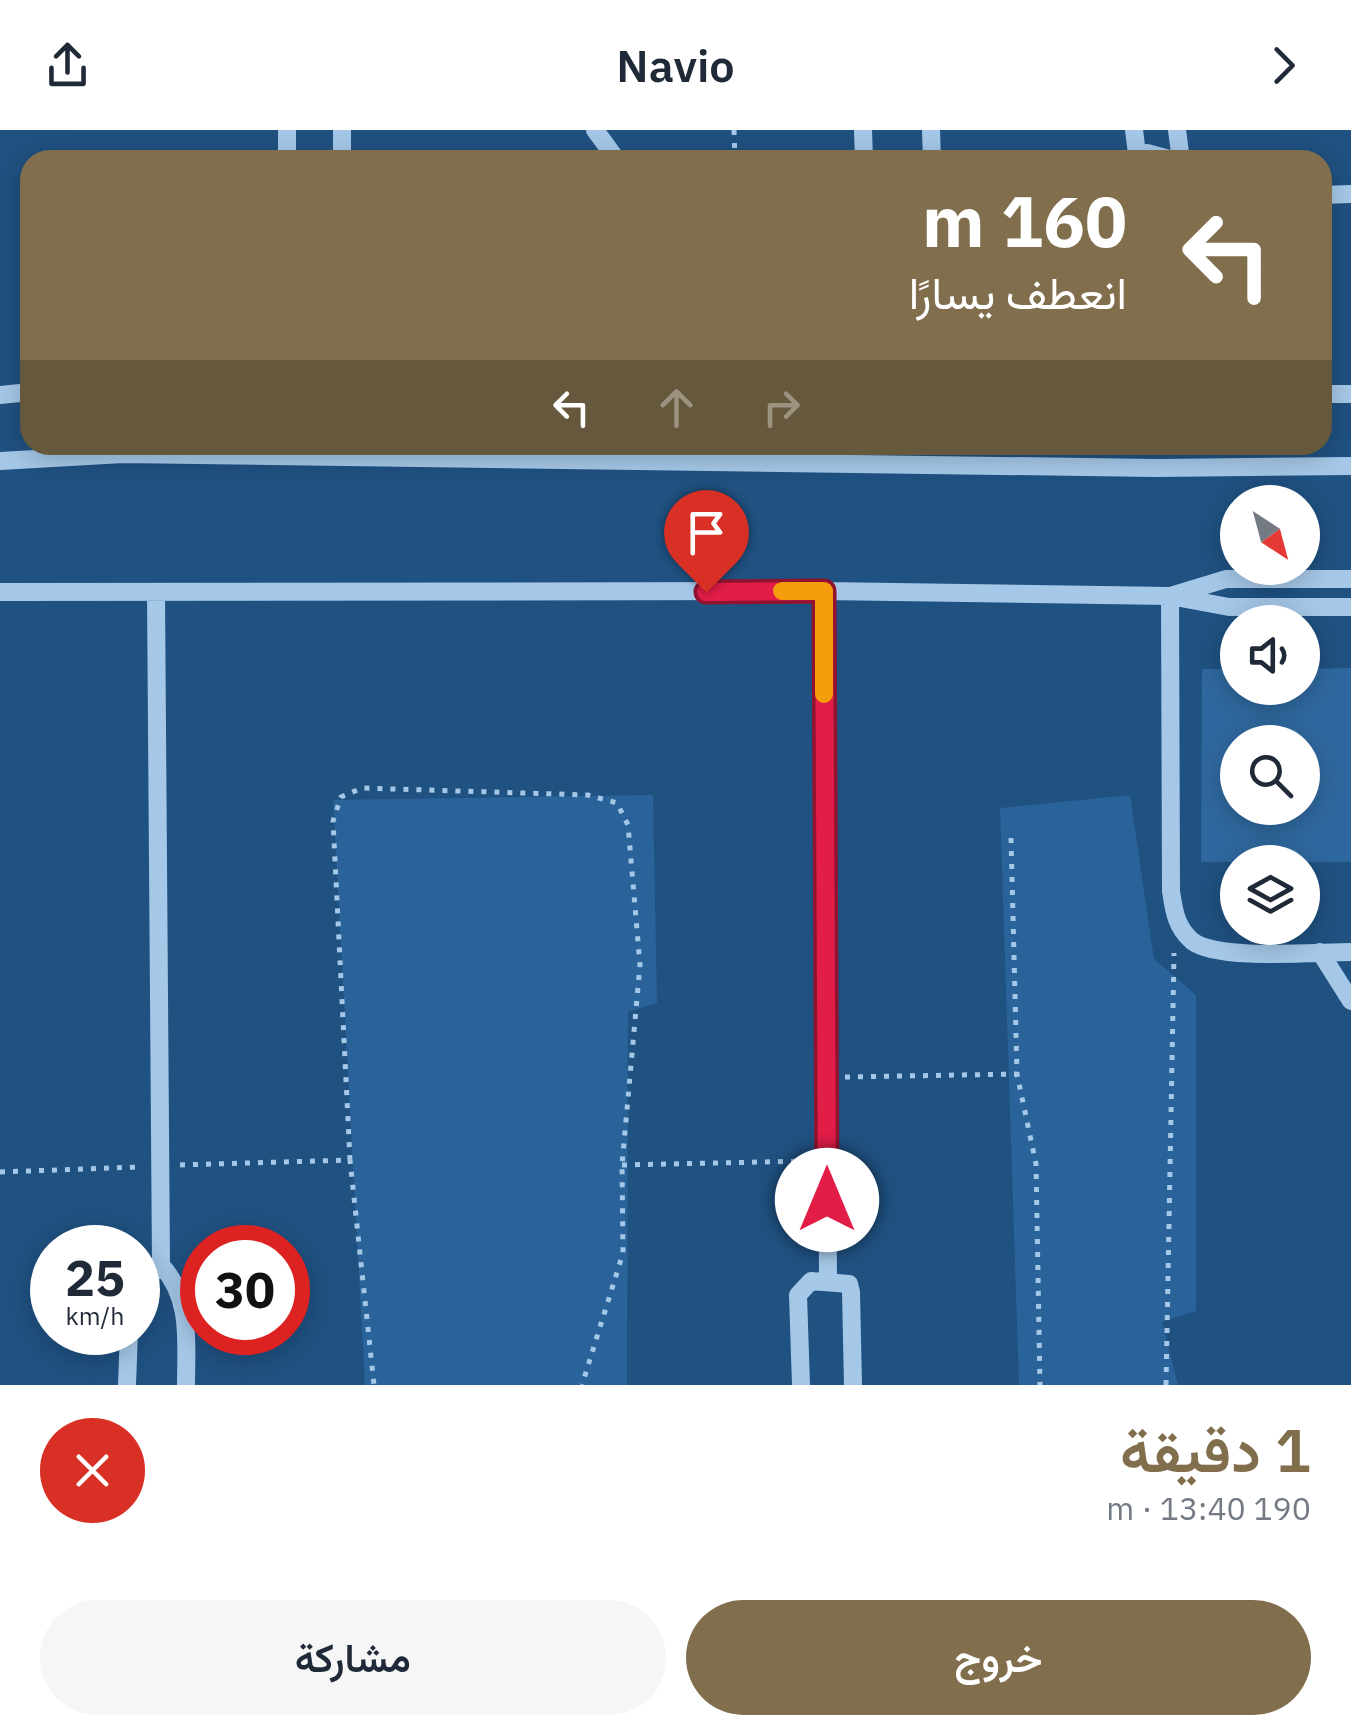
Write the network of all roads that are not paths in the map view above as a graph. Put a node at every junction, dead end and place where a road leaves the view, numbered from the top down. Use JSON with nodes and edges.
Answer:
{"nodes":[{"id":1,"x":595,"y":130,"type":"edge"},
{"id":2,"x":610,"y":150,"type":"edge"},
{"id":3,"x":72,"y":455,"type":"edge"},
{"id":4,"x":504,"y":455,"type":"edge"},
{"id":5,"x":0,"y":462,"type":"edge"},
{"id":6,"x":1351,"y":466,"type":"edge"},
{"id":7,"x":1351,"y":579,"type":"edge"},
{"id":8,"x":824,"y":591,"type":"junction"},
{"id":9,"x":0,"y":592,"type":"edge"},
{"id":10,"x":156,"y":593,"type":"junction"},
{"id":11,"x":1170,"y":596,"type":"junction"},
{"id":12,"x":1351,"y":607,"type":"edge"},
{"id":13,"x":1320,"y":952,"type":"junction"},
{"id":14,"x":1351,"y":952,"type":"edge"},
{"id":15,"x":1351,"y":1002,"type":"edge"},
{"id":16,"x":161,"y":1265,"type":"joint"},
{"id":17,"x":828,"y":1280,"type":"junction"},
{"id":18,"x":129,"y":1355,"type":"edge"},
{"id":19,"x":127,"y":1385,"type":"edge"},
{"id":20,"x":186,"y":1385,"type":"edge"},
{"id":21,"x":801,"y":1385,"type":"edge"},
{"id":22,"x":853,"y":1385,"type":"edge"}],
"edges":[{"from":1,"to":2,"type":"street"},
{"from":3,"to":5,"type":"street"},
{"from":4,"to":6,"type":"street"},
{"from":7,"to":11,"type":"street"},
{"from":8,"to":10,"type":"street"},
{"from":8,"to":11,"type":"street"},
{"from":8,"to":17,"type":"street"},
{"from":9,"to":10,"type":"street"},
{"from":10,"to":16,"type":"street"},
{"from":11,"to":12,"type":"street"},
{"from":11,"to":13,"type":"street"},
{"from":13,"to":14,"type":"street"},
{"from":13,"to":15,"type":"street"},
{"from":16,"to":20,"type":"street"},
{"from":17,"to":21,"type":"street"},
{"from":17,"to":22,"type":"street"},
{"from":18,"to":19,"type":"street"}]}
